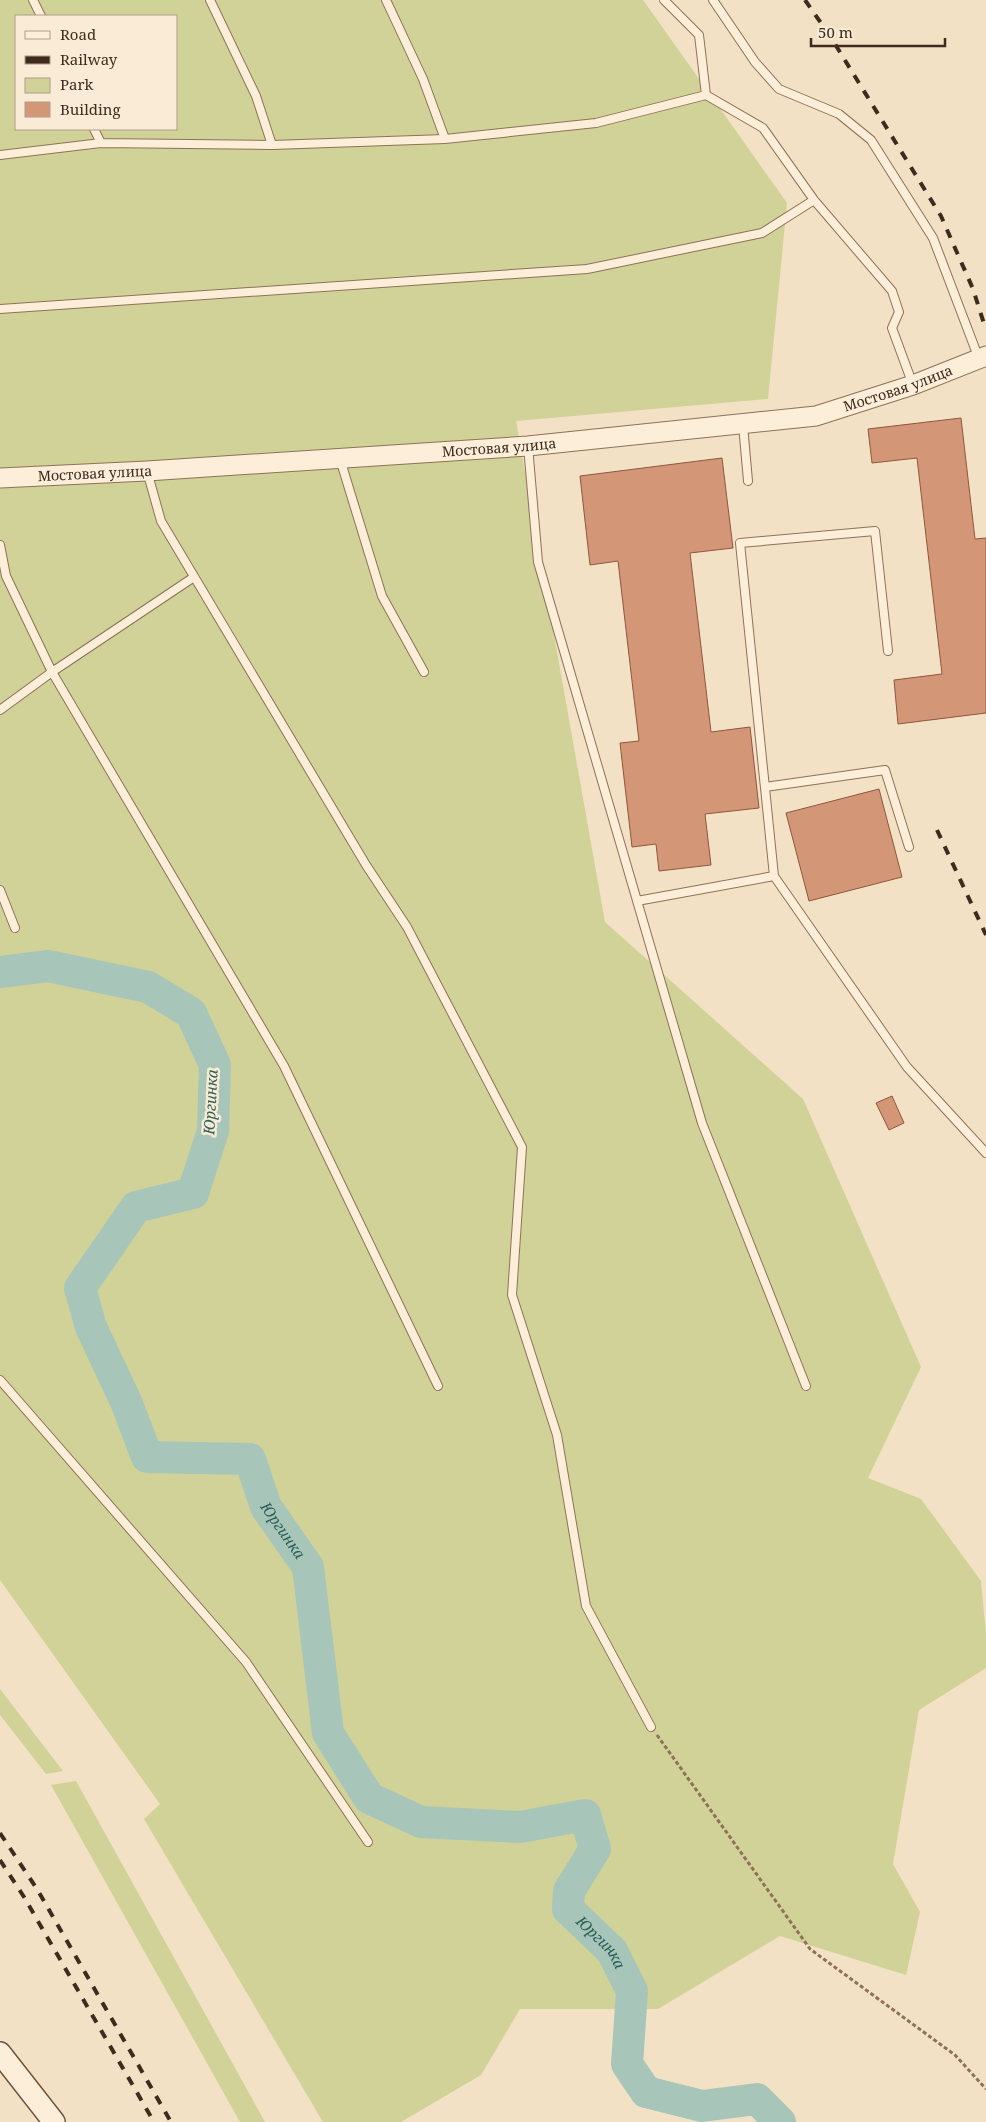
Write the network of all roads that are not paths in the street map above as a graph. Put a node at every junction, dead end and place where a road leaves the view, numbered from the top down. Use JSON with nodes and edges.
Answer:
{"nodes":[{"id":1,"x":33,"y":0,"type":"edge"},
{"id":2,"x":210,"y":0,"type":"edge"},
{"id":3,"x":386,"y":0,"type":"edge"},
{"id":4,"x":664,"y":0,"type":"edge"},
{"id":5,"x":713,"y":0,"type":"edge"},
{"id":6,"x":40,"y":15,"type":"edge"},
{"id":7,"x":706,"y":95,"type":"junction"},
{"id":8,"x":94,"y":130,"type":"edge"},
{"id":9,"x":445,"y":139,"type":"junction"},
{"id":10,"x":101,"y":144,"type":"junction"},
{"id":11,"x":272,"y":145,"type":"junction"},
{"id":12,"x":0,"y":156,"type":"edge"},
{"id":13,"x":814,"y":200,"type":"junction"},
{"id":14,"x":0,"y":309,"type":"edge"},
{"id":15,"x":982,"y":357,"type":"edge"},
{"id":16,"x":913,"y":385,"type":"junction"},
{"id":17,"x":742,"y":425,"type":"junction"},
{"id":18,"x":528,"y":446,"type":"junction"},
{"id":19,"x":340,"y":459,"type":"junction"},
{"id":20,"x":147,"y":471,"type":"junction"},
{"id":21,"x":0,"y":478,"type":"edge"},
{"id":22,"x":748,"y":481,"type":"dead end"},
{"id":23,"x":0,"y":544,"type":"edge"},
{"id":24,"x":194,"y":577,"type":"junction"},
{"id":25,"x":888,"y":651,"type":"dead end"},
{"id":26,"x":52,"y":672,"type":"junction"},
{"id":27,"x":424,"y":672,"type":"dead end"},
{"id":28,"x":0,"y":710,"type":"edge"},
{"id":29,"x":765,"y":787,"type":"junction"},
{"id":30,"x":908,"y":847,"type":"dead end"},
{"id":31,"x":774,"y":876,"type":"junction"},
{"id":32,"x":0,"y":890,"type":"edge"},
{"id":33,"x":637,"y":901,"type":"junction"},
{"id":34,"x":15,"y":928,"type":"dead end"},
{"id":35,"x":986,"y":1153,"type":"edge"},
{"id":36,"x":0,"y":1380,"type":"edge"},
{"id":37,"x":438,"y":1386,"type":"dead end"},
{"id":38,"x":806,"y":1386,"type":"dead end"},
{"id":39,"x":651,"y":1727,"type":"road end"},
{"id":40,"x":368,"y":1842,"type":"dead end"},
{"id":41,"x":0,"y":2053,"type":"edge"},
{"id":42,"x":54,"y":2122,"type":"edge"}],
"edges":[{"from":1,"to":6,"type":"lane"},
{"from":2,"to":11,"type":"lane"},
{"from":3,"to":9,"type":"lane"},
{"from":4,"to":7,"type":"lane"},
{"from":5,"to":15,"type":"lane"},
{"from":7,"to":9,"type":"lane"},
{"from":7,"to":13,"type":"lane"},
{"from":8,"to":10,"type":"lane"},
{"from":9,"to":11,"type":"lane"},
{"from":10,"to":11,"type":"lane"},
{"from":10,"to":12,"type":"lane"},
{"from":13,"to":14,"type":"lane"},
{"from":13,"to":16,"type":"lane"},
{"from":15,"to":16,"type":"street","name":"Мостовая улица"},
{"from":16,"to":17,"type":"street","name":"Мостовая улица"},
{"from":17,"to":18,"type":"street","name":"Мостовая улица"},
{"from":17,"to":22,"type":"lane"},
{"from":18,"to":19,"type":"street","name":"Мостовая улица"},
{"from":18,"to":33,"type":"lane"},
{"from":19,"to":20,"type":"street","name":"Мостовая улица"},
{"from":19,"to":27,"type":"lane"},
{"from":20,"to":21,"type":"street","name":"Мостовая улица"},
{"from":20,"to":24,"type":"lane"},
{"from":23,"to":26,"type":"lane"},
{"from":24,"to":26,"type":"lane"},
{"from":24,"to":39,"type":"lane"},
{"from":25,"to":29,"type":"lane"},
{"from":26,"to":28,"type":"lane"},
{"from":26,"to":37,"type":"lane"},
{"from":29,"to":30,"type":"lane"},
{"from":29,"to":31,"type":"lane"},
{"from":31,"to":33,"type":"lane"},
{"from":31,"to":35,"type":"lane"},
{"from":32,"to":34,"type":"lane"},
{"from":33,"to":38,"type":"lane"},
{"from":36,"to":40,"type":"lane"},
{"from":41,"to":42,"type":"main road"}]}
